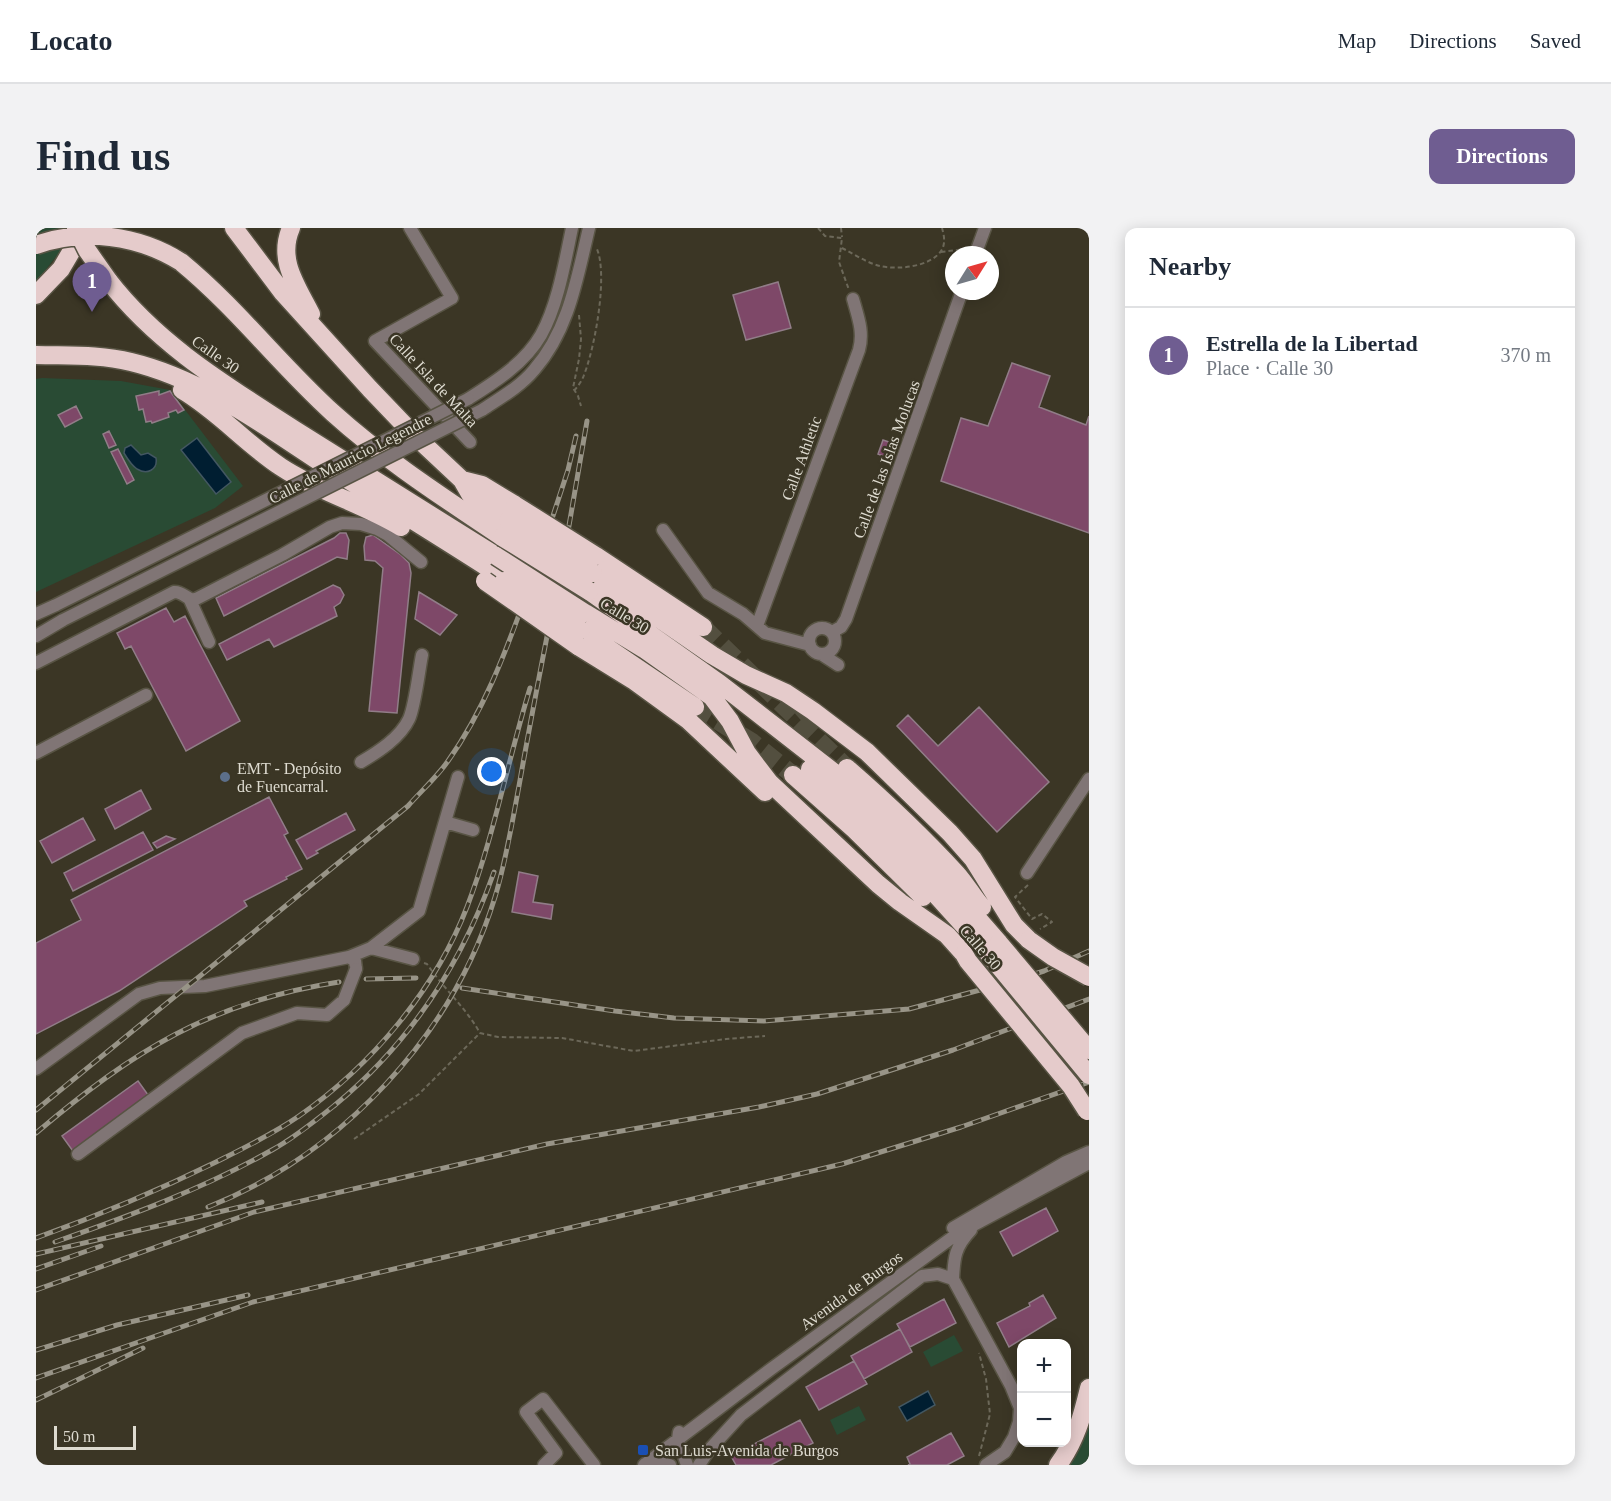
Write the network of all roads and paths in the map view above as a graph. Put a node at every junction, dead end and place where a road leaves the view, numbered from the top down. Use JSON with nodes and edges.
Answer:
{"nodes":[{"id":1,"x":76,"y":228,"type":"edge"},
{"id":2,"x":85,"y":228,"type":"edge"},
{"id":3,"x":234,"y":228,"type":"edge"},
{"id":4,"x":291,"y":228,"type":"edge"},
{"id":5,"x":410,"y":228,"type":"edge"},
{"id":6,"x":572,"y":228,"type":"edge"},
{"id":7,"x":589,"y":228,"type":"edge"},
{"id":8,"x":818,"y":228,"type":"edge"},
{"id":9,"x":841,"y":228,"type":"edge"},
{"id":10,"x":942,"y":228,"type":"edge"},
{"id":11,"x":985,"y":228,"type":"edge"},
{"id":12,"x":842,"y":238,"type":"junction"},
{"id":13,"x":36,"y":245,"type":"edge"},
{"id":14,"x":976,"y":246,"type":"edge"},
{"id":15,"x":595,"y":247,"type":"dead end"},
{"id":16,"x":842,"y":248,"type":"junction"},
{"id":17,"x":940,"y":252,"type":"junction"},
{"id":18,"x":945,"y":252,"type":"edge"},
{"id":19,"x":36,"y":295,"type":"edge"},
{"id":20,"x":853,"y":299,"type":"joint"},
{"id":21,"x":959,"y":300,"type":"edge"},
{"id":22,"x":579,"y":315,"type":"dead end"},
{"id":23,"x":320,"y":332,"type":"junction"},
{"id":24,"x":36,"y":355,"type":"edge"},
{"id":25,"x":60,"y":356,"type":"junction"},
{"id":26,"x":574,"y":391,"type":"junction"},
{"id":27,"x":581,"y":406,"type":"dead end"},
{"id":28,"x":470,"y":442,"type":"dead end"},
{"id":29,"x":507,"y":523,"type":"junction"},
{"id":30,"x":663,"y":530,"type":"dead end"},
{"id":31,"x":421,"y":562,"type":"dead end"},
{"id":32,"x":493,"y":572,"type":"junction"},
{"id":33,"x":592,"y":575,"type":"junction"},
{"id":34,"x":190,"y":600,"type":"junction"},
{"id":35,"x":36,"y":614,"type":"edge"},
{"id":36,"x":757,"y":626,"type":"junction"},
{"id":37,"x":703,"y":627,"type":"tunnel mouth"},
{"id":38,"x":582,"y":630,"type":"junction"},
{"id":39,"x":832,"y":632,"type":"junction"},
{"id":40,"x":36,"y":636,"type":"edge"},
{"id":41,"x":209,"y":642,"type":"dead end"},
{"id":42,"x":810,"y":645,"type":"junction"},
{"id":43,"x":821,"y":654,"type":"junction"},
{"id":44,"x":422,"y":655,"type":"dead end"},
{"id":45,"x":36,"y":663,"type":"edge"},
{"id":46,"x":838,"y":665,"type":"dead end"},
{"id":47,"x":146,"y":695,"type":"dead end"},
{"id":48,"x":712,"y":697,"type":"junction"},
{"id":49,"x":695,"y":707,"type":"tunnel mouth"},
{"id":50,"x":36,"y":753,"type":"edge"},
{"id":51,"x":361,"y":762,"type":"dead end"},
{"id":52,"x":846,"y":767,"type":"tunnel mouth"},
{"id":53,"x":793,"y":775,"type":"tunnel mouth"},
{"id":54,"x":458,"y":777,"type":"dead end"},
{"id":55,"x":1089,"y":779,"type":"edge"},
{"id":56,"x":445,"y":822,"type":"junction"},
{"id":57,"x":473,"y":830,"type":"dead end"},
{"id":58,"x":1027,"y":879,"type":"joint"},
{"id":59,"x":893,"y":897,"type":"junction"},
{"id":60,"x":995,"y":943,"type":"junction"},
{"id":61,"x":371,"y":948,"type":"junction"},
{"id":62,"x":350,"y":957,"type":"junction"},
{"id":63,"x":414,"y":959,"type":"joint"},
{"id":64,"x":1089,"y":977,"type":"edge"},
{"id":65,"x":480,"y":1033,"type":"junction"},
{"id":66,"x":1089,"y":1033,"type":"edge"},
{"id":67,"x":765,"y":1036,"type":"dead end"},
{"id":68,"x":1089,"y":1050,"type":"edge"},
{"id":69,"x":36,"y":1069,"type":"edge"},
{"id":70,"x":1089,"y":1075,"type":"edge"},
{"id":71,"x":1089,"y":1081,"type":"edge"},
{"id":72,"x":1089,"y":1091,"type":"edge"},
{"id":73,"x":1088,"y":1109,"type":"edge"},
{"id":74,"x":354,"y":1139,"type":"dead end"},
{"id":75,"x":1089,"y":1152,"type":"edge"},
{"id":76,"x":78,"y":1154,"type":"dead end"},
{"id":77,"x":1089,"y":1163,"type":"edge"},
{"id":78,"x":975,"y":1225,"type":"junction"},
{"id":79,"x":953,"y":1279,"type":"junction"},
{"id":80,"x":978,"y":1347,"type":"dead end"},
{"id":81,"x":1089,"y":1388,"type":"edge"},
{"id":82,"x":678,"y":1439,"type":"junction"},
{"id":83,"x":982,"y":1461,"type":"edge"},
{"id":84,"x":544,"y":1465,"type":"edge"},
{"id":85,"x":594,"y":1465,"type":"edge"},
{"id":86,"x":644,"y":1465,"type":"edge"},
{"id":87,"x":670,"y":1465,"type":"edge"},
{"id":88,"x":687,"y":1465,"type":"edge"},
{"id":89,"x":699,"y":1465,"type":"edge"},
{"id":90,"x":1058,"y":1465,"type":"edge"}],
"edges":[{"from":1,"to":32,"type":"highway","name":"Calle 30","bridge":true},
{"from":2,"to":19,"type":"highway"},
{"from":3,"to":23,"type":"highway"},
{"from":4,"to":23,"type":"highway"},
{"from":5,"to":28,"type":"street","name":"Calle Isla de Malta"},
{"from":6,"to":35,"type":"street","name":"Calle de Mauricio Legendre","bridge":true},
{"from":7,"to":40,"type":"street","name":"Calle de Mauricio Legendre","bridge":true},
{"from":8,"to":12,"type":"path"},
{"from":9,"to":12,"type":"path"},
{"from":10,"to":17,"type":"path"},
{"from":11,"to":14,"type":"street"},
{"from":12,"to":16,"type":"path"},
{"from":13,"to":29,"type":"highway","bridge":true},
{"from":15,"to":26,"type":"path"},
{"from":16,"to":17,"type":"path"},
{"from":16,"to":20,"type":"path"},
{"from":17,"to":18,"type":"path"},
{"from":20,"to":36,"type":"street","name":"Calle Athletic"},
{"from":21,"to":39,"type":"street","name":"Calle de las Islas Molucas"},
{"from":22,"to":26,"type":"path"},
{"from":23,"to":29,"type":"highway"},
{"from":24,"to":25,"type":"highway"},
{"from":25,"to":32,"type":"highway"},
{"from":25,"to":32,"type":"highway"},
{"from":26,"to":27,"type":"path"},
{"from":29,"to":33,"type":"highway","bridge":true},
{"from":29,"to":33,"type":"highway"},
{"from":30,"to":36,"type":"street"},
{"from":31,"to":34,"type":"street"},
{"from":32,"to":38,"type":"highway","bridge":true},
{"from":32,"to":38,"type":"highway","name":"Calle 30","bridge":true},
{"from":33,"to":37,"type":"highway"},
{"from":33,"to":60,"type":"highway"},
{"from":33,"to":60,"type":"highway","name":"Calle 30"},
{"from":34,"to":41,"type":"street"},
{"from":34,"to":45,"type":"street"},
{"from":36,"to":42,"type":"street"},
{"from":38,"to":48,"type":"highway","name":"Calle 30"},
{"from":38,"to":49,"type":"highway"},
{"from":38,"to":59,"type":"highway"},
{"from":39,"to":42,"type":"street"},
{"from":39,"to":43,"type":"street","name":"Calle de las Islas Molucas"},
{"from":42,"to":43,"type":"street"},
{"from":43,"to":46,"type":"street"},
{"from":44,"to":51,"type":"street"},
{"from":47,"to":50,"type":"street"},
{"from":48,"to":59,"type":"highway","name":"Calle 30"},
{"from":48,"to":60,"type":"highway"},
{"from":52,"to":60,"type":"highway"},
{"from":53,"to":60,"type":"highway"},
{"from":54,"to":56,"type":"street"},
{"from":55,"to":58,"type":"street"},
{"from":56,"to":57,"type":"street"},
{"from":56,"to":61,"type":"street"},
{"from":58,"to":60,"type":"path"},
{"from":59,"to":60,"type":"highway","name":"Calle 30"},
{"from":60,"to":64,"type":"highway","name":"Calle 30","bridge":true},
{"from":60,"to":66,"type":"highway"},
{"from":60,"to":68,"type":"highway","bridge":true},
{"from":60,"to":70,"type":"highway","bridge":true},
{"from":60,"to":71,"type":"highway","bridge":true},
{"from":60,"to":72,"type":"highway"},
{"from":60,"to":73,"type":"highway","name":"Calle 30","bridge":true},
{"from":61,"to":62,"type":"street"},
{"from":61,"to":63,"type":"street"},
{"from":62,"to":69,"type":"street"},
{"from":62,"to":76,"type":"street","bridge":true},
{"from":63,"to":65,"type":"path"},
{"from":65,"to":67,"type":"path"},
{"from":65,"to":74,"type":"path"},
{"from":75,"to":82,"type":"street"},
{"from":77,"to":78,"type":"street","name":"Avenida de Burgos"},
{"from":78,"to":79,"type":"street"},
{"from":78,"to":82,"type":"street","name":"Avenida de Burgos"},
{"from":79,"to":83,"type":"street"},
{"from":79,"to":89,"type":"street","name":"Avenida de Burgos"},
{"from":80,"to":83,"type":"path"},
{"from":81,"to":90,"type":"highway"},
{"from":82,"to":86,"type":"street","name":"Avenida de Burgos"},
{"from":82,"to":88,"type":"street"},
{"from":84,"to":85,"type":"street"},
{"from":86,"to":87,"type":"street","name":"Avenida de Burgos"}]}
